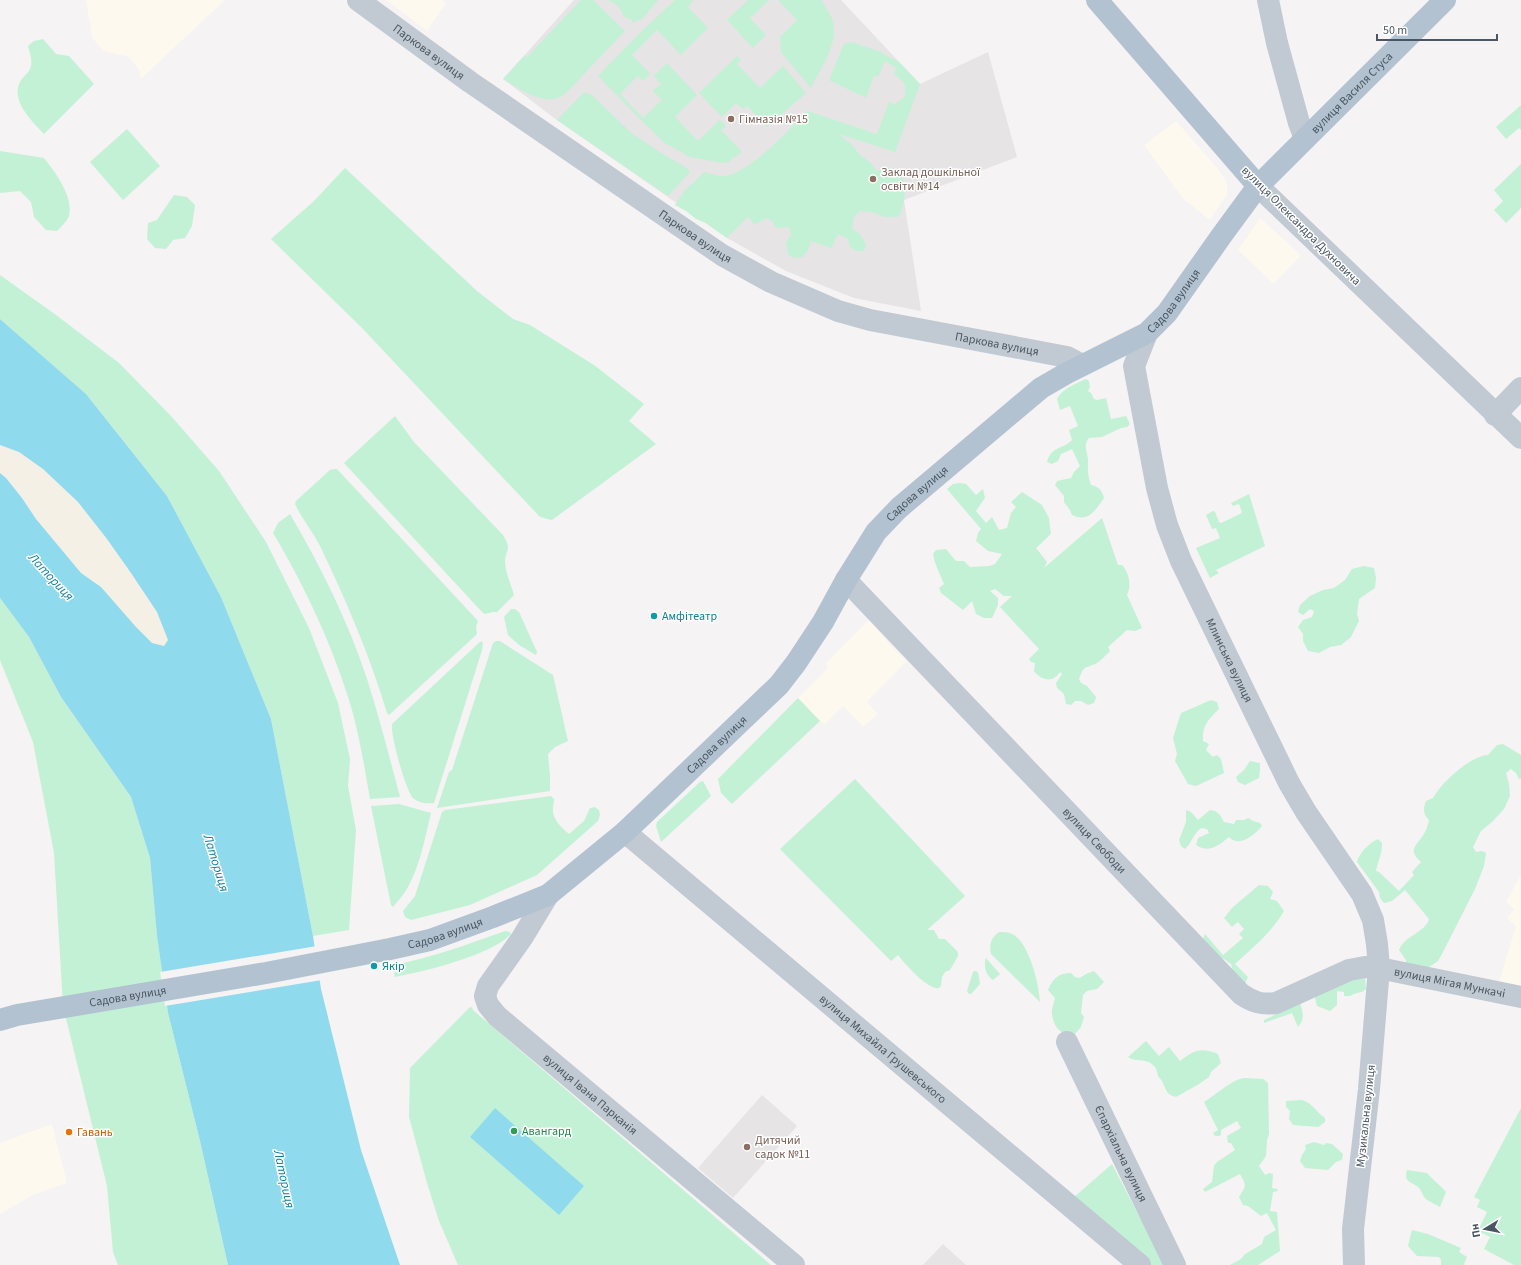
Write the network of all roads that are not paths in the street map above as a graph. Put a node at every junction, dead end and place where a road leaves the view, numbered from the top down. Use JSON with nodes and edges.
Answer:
{"nodes":[{"id":1,"x":358,"y":0,"type":"edge"},
{"id":2,"x":1097,"y":0,"type":"edge"},
{"id":3,"x":1268,"y":0,"type":"edge"},
{"id":4,"x":1445,"y":0,"type":"edge"},
{"id":5,"x":1306,"y":139,"type":"junction"},
{"id":6,"x":1258,"y":186,"type":"junction"},
{"id":7,"x":1147,"y":333,"type":"junction"},
{"id":8,"x":1082,"y":366,"type":"junction"},
{"id":9,"x":1521,"y":388,"type":"edge"},
{"id":10,"x":1495,"y":415,"type":"junction"},
{"id":11,"x":1521,"y":438,"type":"edge"},
{"id":12,"x":846,"y":580,"type":"junction"},
{"id":13,"x":625,"y":832,"type":"junction"},
{"id":14,"x":548,"y":895,"type":"junction"},
{"id":15,"x":1379,"y":968,"type":"junction"},
{"id":16,"x":1521,"y":997,"type":"edge"},
{"id":17,"x":8,"y":1018,"type":"edge"},
{"id":18,"x":1067,"y":1042,"type":"dead end"},
{"id":19,"x":794,"y":1265,"type":"edge"},
{"id":20,"x":1140,"y":1265,"type":"edge"},
{"id":21,"x":1175,"y":1265,"type":"edge"},
{"id":22,"x":1354,"y":1265,"type":"edge"}],
"edges":[{"from":1,"to":8,"type":"street","name":"Паркова вулиця"},
{"from":2,"to":6,"type":"main road","name":"вулиця Олександра Духновича"},
{"from":3,"to":5,"type":"street"},
{"from":4,"to":5,"type":"main road","name":"вулиця Василя Стуса"},
{"from":5,"to":6,"type":"main road","name":"вулиця Василя Стуса"},
{"from":6,"to":7,"type":"main road","name":"Садова вулиця"},
{"from":6,"to":10,"type":"street","name":"вулиця Олександра Духновича"},
{"from":7,"to":8,"type":"main road","name":"Садова вулиця"},
{"from":7,"to":15,"type":"street","name":"Млинська вулиця"},
{"from":8,"to":12,"type":"main road","name":"Садова вулиця"},
{"from":9,"to":10,"type":"street"},
{"from":10,"to":11,"type":"street","name":"вулиця Олександра Духновича"},
{"from":12,"to":13,"type":"main road","name":"Садова вулиця"},
{"from":12,"to":15,"type":"street","name":"вулиця Свободи"},
{"from":13,"to":14,"type":"main road","name":"Садова вулиця"},
{"from":13,"to":20,"type":"street","name":"вулиця Михайла Грушевського"},
{"from":14,"to":17,"type":"main road","name":"Садова вулиця"},
{"from":14,"to":19,"type":"street","name":"вулиця Івана Парканія"},
{"from":15,"to":16,"type":"street","name":"вулиця Мігая Мункачі"},
{"from":15,"to":22,"type":"street","name":"Музикальна вулиця"},
{"from":18,"to":21,"type":"street","name":"Єпархіальна вулиця"}]}
